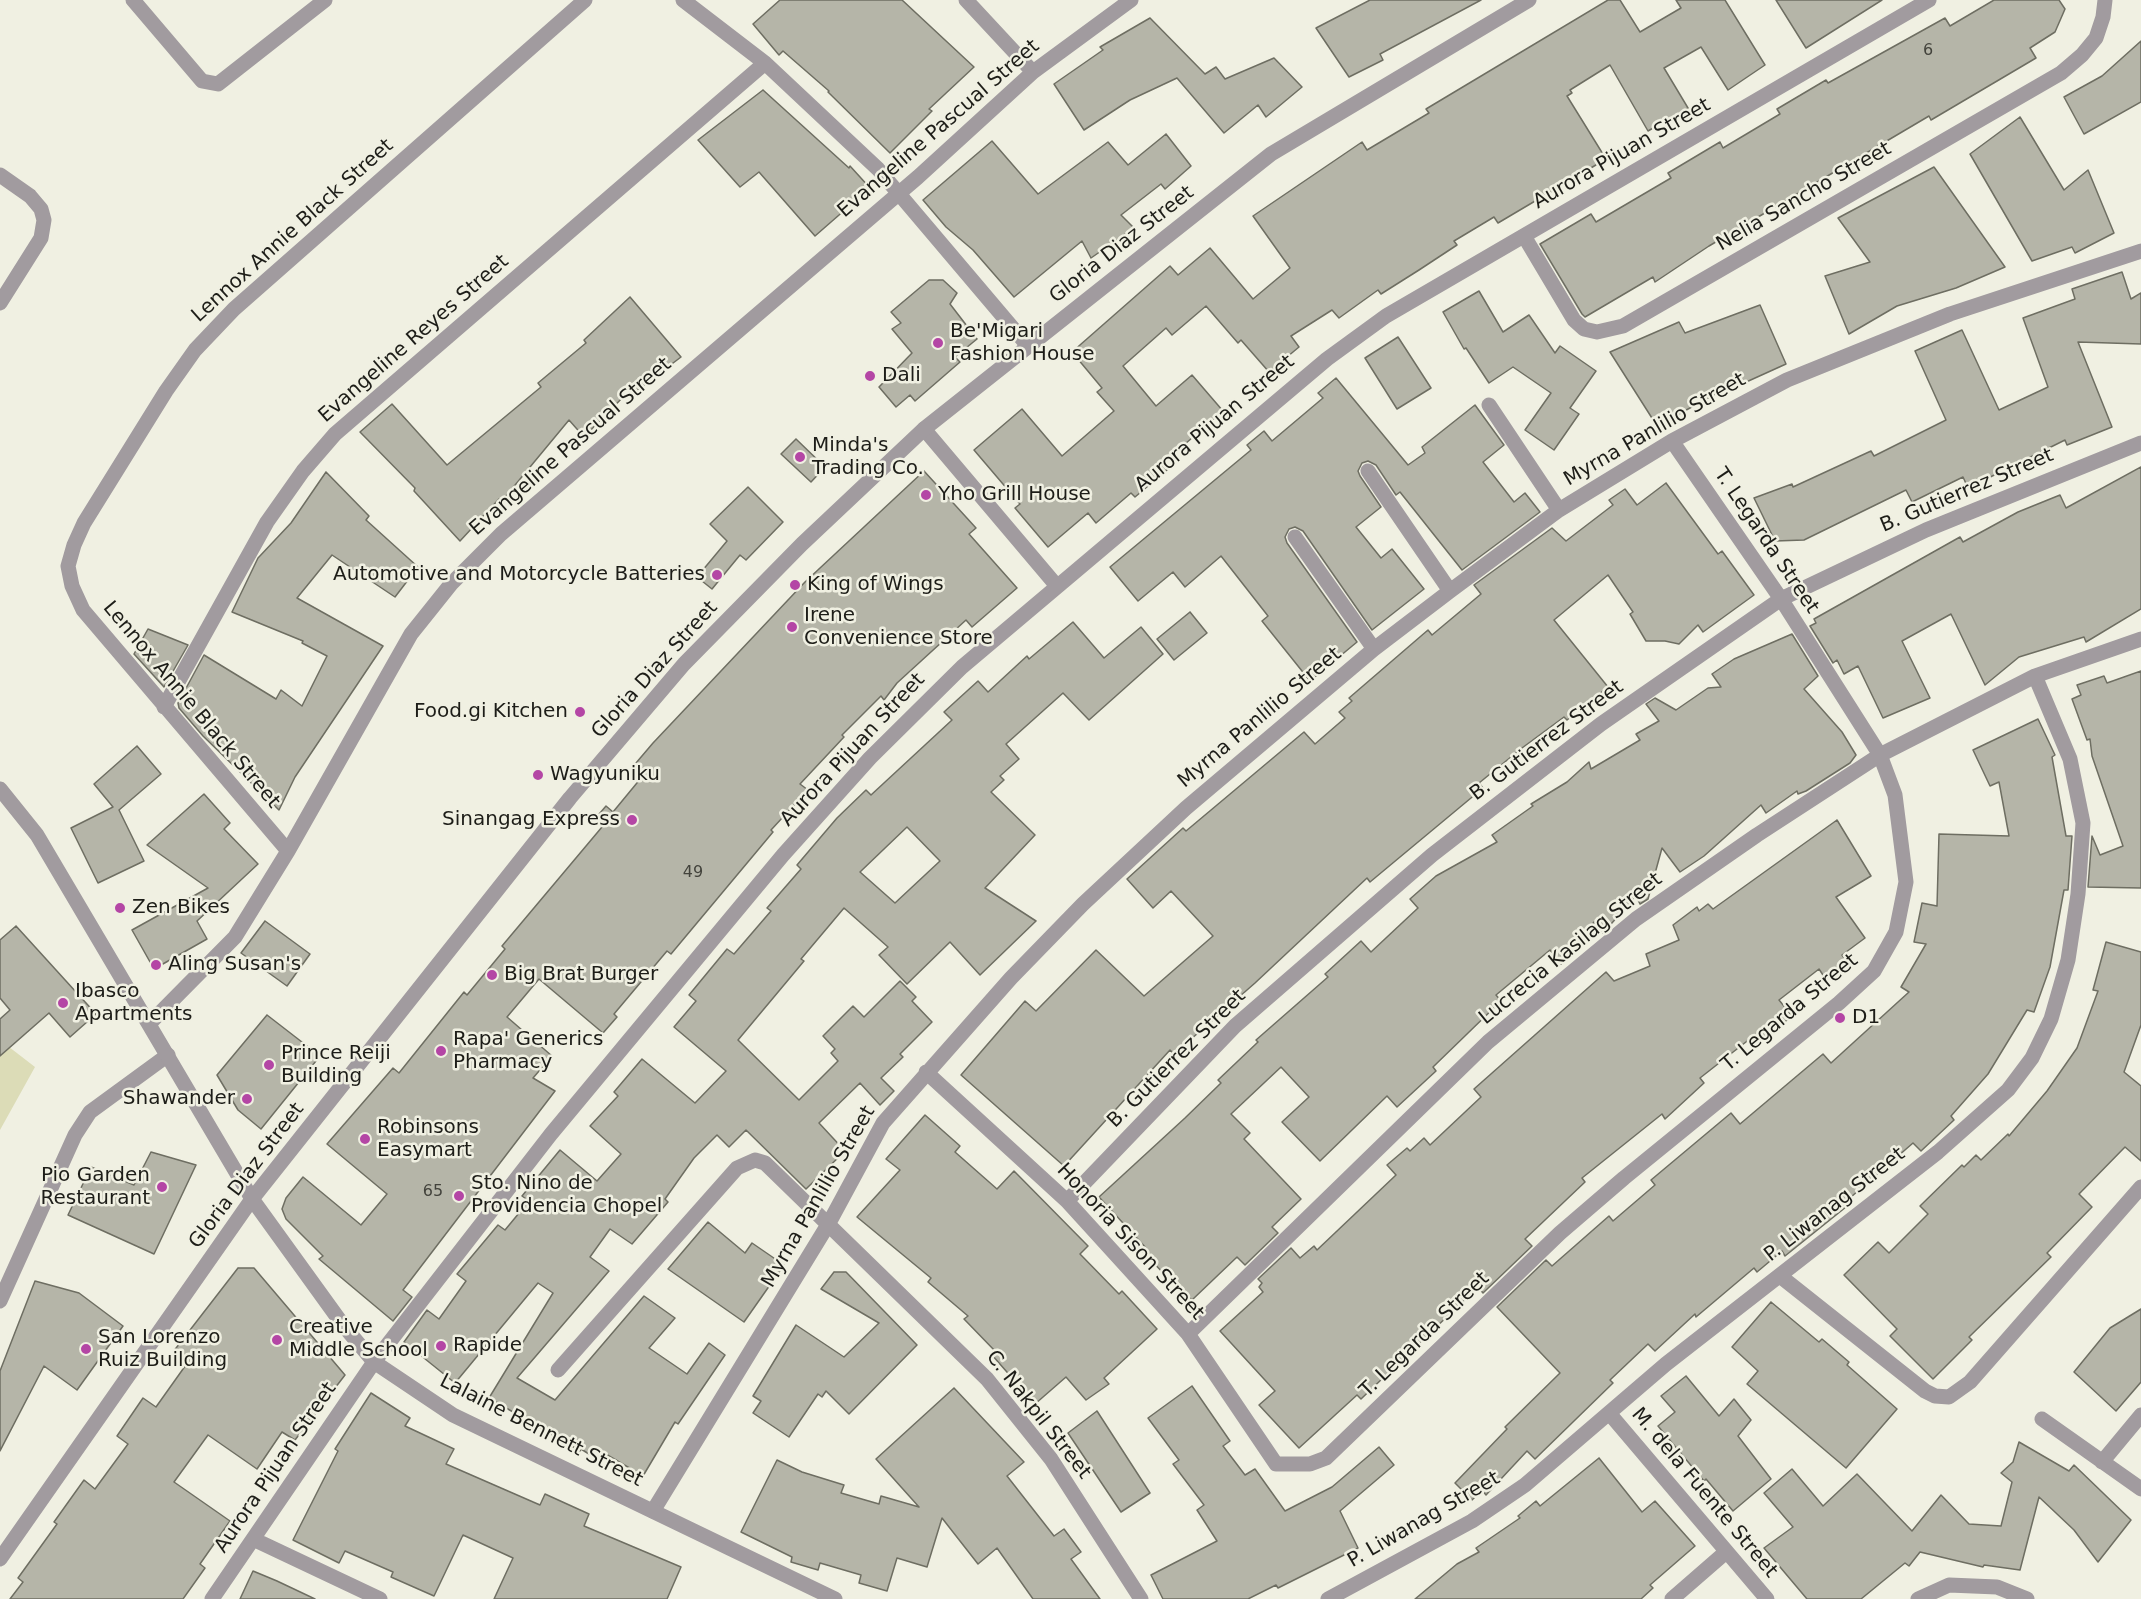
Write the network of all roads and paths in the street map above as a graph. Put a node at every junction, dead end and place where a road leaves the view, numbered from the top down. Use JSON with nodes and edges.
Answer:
{"nodes":[{"id":1,"x":133,"y":0,"type":"edge"},
{"id":2,"x":325,"y":0,"type":"edge"},
{"id":3,"x":585,"y":0,"type":"edge"},
{"id":4,"x":683,"y":0,"type":"edge"},
{"id":5,"x":966,"y":0,"type":"edge"},
{"id":6,"x":1131,"y":0,"type":"edge"},
{"id":7,"x":1529,"y":0,"type":"edge"},
{"id":8,"x":1929,"y":0,"type":"edge"},
{"id":9,"x":2105,"y":0,"type":"edge"},
{"id":10,"x":765,"y":63,"type":"junction"},
{"id":11,"x":1034,"y":72,"type":"junction"},
{"id":12,"x":0,"y":174,"type":"edge"},
{"id":13,"x":899,"y":191,"type":"junction"},
{"id":14,"x":1524,"y":236,"type":"junction"},
{"id":15,"x":2141,"y":251,"type":"edge"},
{"id":16,"x":0,"y":303,"type":"edge"},
{"id":17,"x":1028,"y":346,"type":"junction"},
{"id":18,"x":1489,"y":405,"type":"dead end"},
{"id":19,"x":924,"y":429,"type":"junction"},
{"id":20,"x":1672,"y":441,"type":"junction"},
{"id":21,"x":2141,"y":442,"type":"edge"},
{"id":22,"x":1368,"y":471,"type":"dead end"},
{"id":23,"x":1559,"y":510,"type":"junction"},
{"id":24,"x":1295,"y":537,"type":"dead end"},
{"id":25,"x":1056,"y":585,"type":"junction"},
{"id":26,"x":1450,"y":591,"type":"junction"},
{"id":27,"x":1781,"y":599,"type":"junction"},
{"id":28,"x":2141,"y":639,"type":"edge"},
{"id":29,"x":1374,"y":649,"type":"junction"},
{"id":30,"x":2035,"y":676,"type":"junction"},
{"id":31,"x":164,"y":707,"type":"junction"},
{"id":32,"x":1880,"y":756,"type":"junction"},
{"id":33,"x":0,"y":789,"type":"edge"},
{"id":34,"x":288,"y":851,"type":"junction"},
{"id":35,"x":150,"y":1023,"type":"junction"},
{"id":36,"x":168,"y":1055,"type":"junction"},
{"id":37,"x":926,"y":1072,"type":"junction"},
{"id":38,"x":2141,"y":1187,"type":"edge"},
{"id":39,"x":252,"y":1199,"type":"junction"},
{"id":40,"x":1066,"y":1201,"type":"junction"},
{"id":41,"x":829,"y":1223,"type":"junction"},
{"id":42,"x":1780,"y":1276,"type":"junction"},
{"id":43,"x":0,"y":1301,"type":"edge"},
{"id":44,"x":1188,"y":1334,"type":"junction"},
{"id":45,"x":374,"y":1362,"type":"junction"},
{"id":46,"x":558,"y":1370,"type":"dead end"},
{"id":47,"x":1609,"y":1413,"type":"junction"},
{"id":48,"x":2141,"y":1415,"type":"edge"},
{"id":49,"x":2042,"y":1419,"type":"dead end"},
{"id":50,"x":2102,"y":1462,"type":"junction"},
{"id":51,"x":1276,"y":1464,"type":"joint"},
{"id":52,"x":2141,"y":1489,"type":"edge"},
{"id":53,"x":653,"y":1511,"type":"junction"},
{"id":54,"x":253,"y":1539,"type":"junction"},
{"id":55,"x":1726,"y":1552,"type":"junction"},
{"id":56,"x":0,"y":1559,"type":"edge"},
{"id":57,"x":212,"y":1599,"type":"edge"},
{"id":58,"x":380,"y":1599,"type":"edge"},
{"id":59,"x":835,"y":1599,"type":"edge"},
{"id":60,"x":1141,"y":1599,"type":"edge"},
{"id":61,"x":1328,"y":1599,"type":"edge"},
{"id":62,"x":1672,"y":1599,"type":"edge"},
{"id":63,"x":1767,"y":1599,"type":"edge"},
{"id":64,"x":1918,"y":1599,"type":"edge"},
{"id":65,"x":2028,"y":1599,"type":"edge"}],
"edges":[{"from":1,"to":2,"type":"street"},
{"from":3,"to":31,"type":"street","name":"Lennox Annie Black Street"},
{"from":4,"to":10,"type":"street"},
{"from":5,"to":11,"type":"street"},
{"from":6,"to":11,"type":"street","name":"Evangeline Pascual Street"},
{"from":7,"to":17,"type":"street","name":"Gloria Diaz Street"},
{"from":8,"to":14,"type":"street","name":"Aurora Pijuan Street"},
{"from":9,"to":14,"type":"street","name":"Nelia Sancho Street"},
{"from":10,"to":13,"type":"street"},
{"from":10,"to":31,"type":"street","name":"Evangeline Reyes Street"},
{"from":11,"to":13,"type":"street","name":"Evangeline Pascual Street"},
{"from":12,"to":16,"type":"street"},
{"from":13,"to":17,"type":"street"},
{"from":13,"to":34,"type":"street","name":"Evangeline Pascual Street"},
{"from":14,"to":25,"type":"street","name":"Aurora Pijuan Street"},
{"from":15,"to":20,"type":"street","name":"Myrna Panlilio Street"},
{"from":17,"to":19,"type":"street","name":"Gloria Diaz Street"},
{"from":18,"to":23,"type":"street"},
{"from":19,"to":25,"type":"street"},
{"from":19,"to":39,"type":"street","name":"Gloria Diaz Street"},
{"from":20,"to":23,"type":"street","name":"Myrna Panlilio Street"},
{"from":20,"to":27,"type":"street","name":"T. Legarda Street"},
{"from":21,"to":27,"type":"street","name":"B. Gutierrez Street"},
{"from":22,"to":26,"type":"street"},
{"from":23,"to":26,"type":"street","name":"Myrna Panlilio Street"},
{"from":24,"to":29,"type":"street"},
{"from":25,"to":45,"type":"street","name":"Aurora Pijuan Street"},
{"from":26,"to":29,"type":"street","name":"Myrna Panlilio Street"},
{"from":27,"to":32,"type":"street","name":"T. Legarda Street"},
{"from":27,"to":40,"type":"street","name":"B. Gutierrez Street"},
{"from":28,"to":30,"type":"street","name":"Lucrecia Kasilag Street"},
{"from":29,"to":37,"type":"street","name":"Myrna Panlilio Street"},
{"from":30,"to":32,"type":"street","name":"Lucrecia Kasilag Street"},
{"from":30,"to":42,"type":"street","name":"P. Liwanag Street"},
{"from":31,"to":34,"type":"street","name":"Lennox Annie Black Street"},
{"from":32,"to":44,"type":"street","name":"Lucrecia Kasilag Street"},
{"from":32,"to":51,"type":"street","name":"T. Legarda Street"},
{"from":33,"to":35,"type":"street","name":"Lalaine Bennett Street"},
{"from":34,"to":35,"type":"street","name":"Evangeline Pascual Street"},
{"from":35,"to":36,"type":"street","name":"Lalaine Bennett Street"},
{"from":36,"to":39,"type":"street","name":"Lalaine Bennett Street"},
{"from":36,"to":43,"type":"street"},
{"from":37,"to":40,"type":"street","name":"Honoria Sison Street"},
{"from":37,"to":41,"type":"street","name":"Myrna Panlilio Street"},
{"from":38,"to":42,"type":"street"},
{"from":39,"to":45,"type":"street","name":"Lalaine Bennett Street"},
{"from":39,"to":56,"type":"street","name":"Gloria Diaz Street"},
{"from":40,"to":44,"type":"street","name":"Honoria Sison Street"},
{"from":41,"to":46,"type":"street","name":"C. Nakpil Street"},
{"from":41,"to":53,"type":"street","name":"Myrna Panlilio Street"},
{"from":41,"to":60,"type":"street","name":"C. Nakpil Street"},
{"from":42,"to":47,"type":"street","name":"P. Liwanag Street"},
{"from":44,"to":51,"type":"street","name":"Honoria Sison Street"},
{"from":45,"to":53,"type":"street","name":"Lalaine Bennett Street"},
{"from":45,"to":54,"type":"street","name":"Aurora Pijuan Street"},
{"from":47,"to":55,"type":"street","name":"M. dela Fuente Street"},
{"from":47,"to":61,"type":"street","name":"P. Liwanag Street"},
{"from":48,"to":50,"type":"street"},
{"from":49,"to":50,"type":"street"},
{"from":50,"to":52,"type":"street"},
{"from":53,"to":59,"type":"street","name":"Lalaine Bennett Street"},
{"from":54,"to":57,"type":"street","name":"Aurora Pijuan Street"},
{"from":54,"to":58,"type":"street"},
{"from":55,"to":62,"type":"street"},
{"from":55,"to":63,"type":"street","name":"M. dela Fuente Street"},
{"from":64,"to":65,"type":"street"}]}
